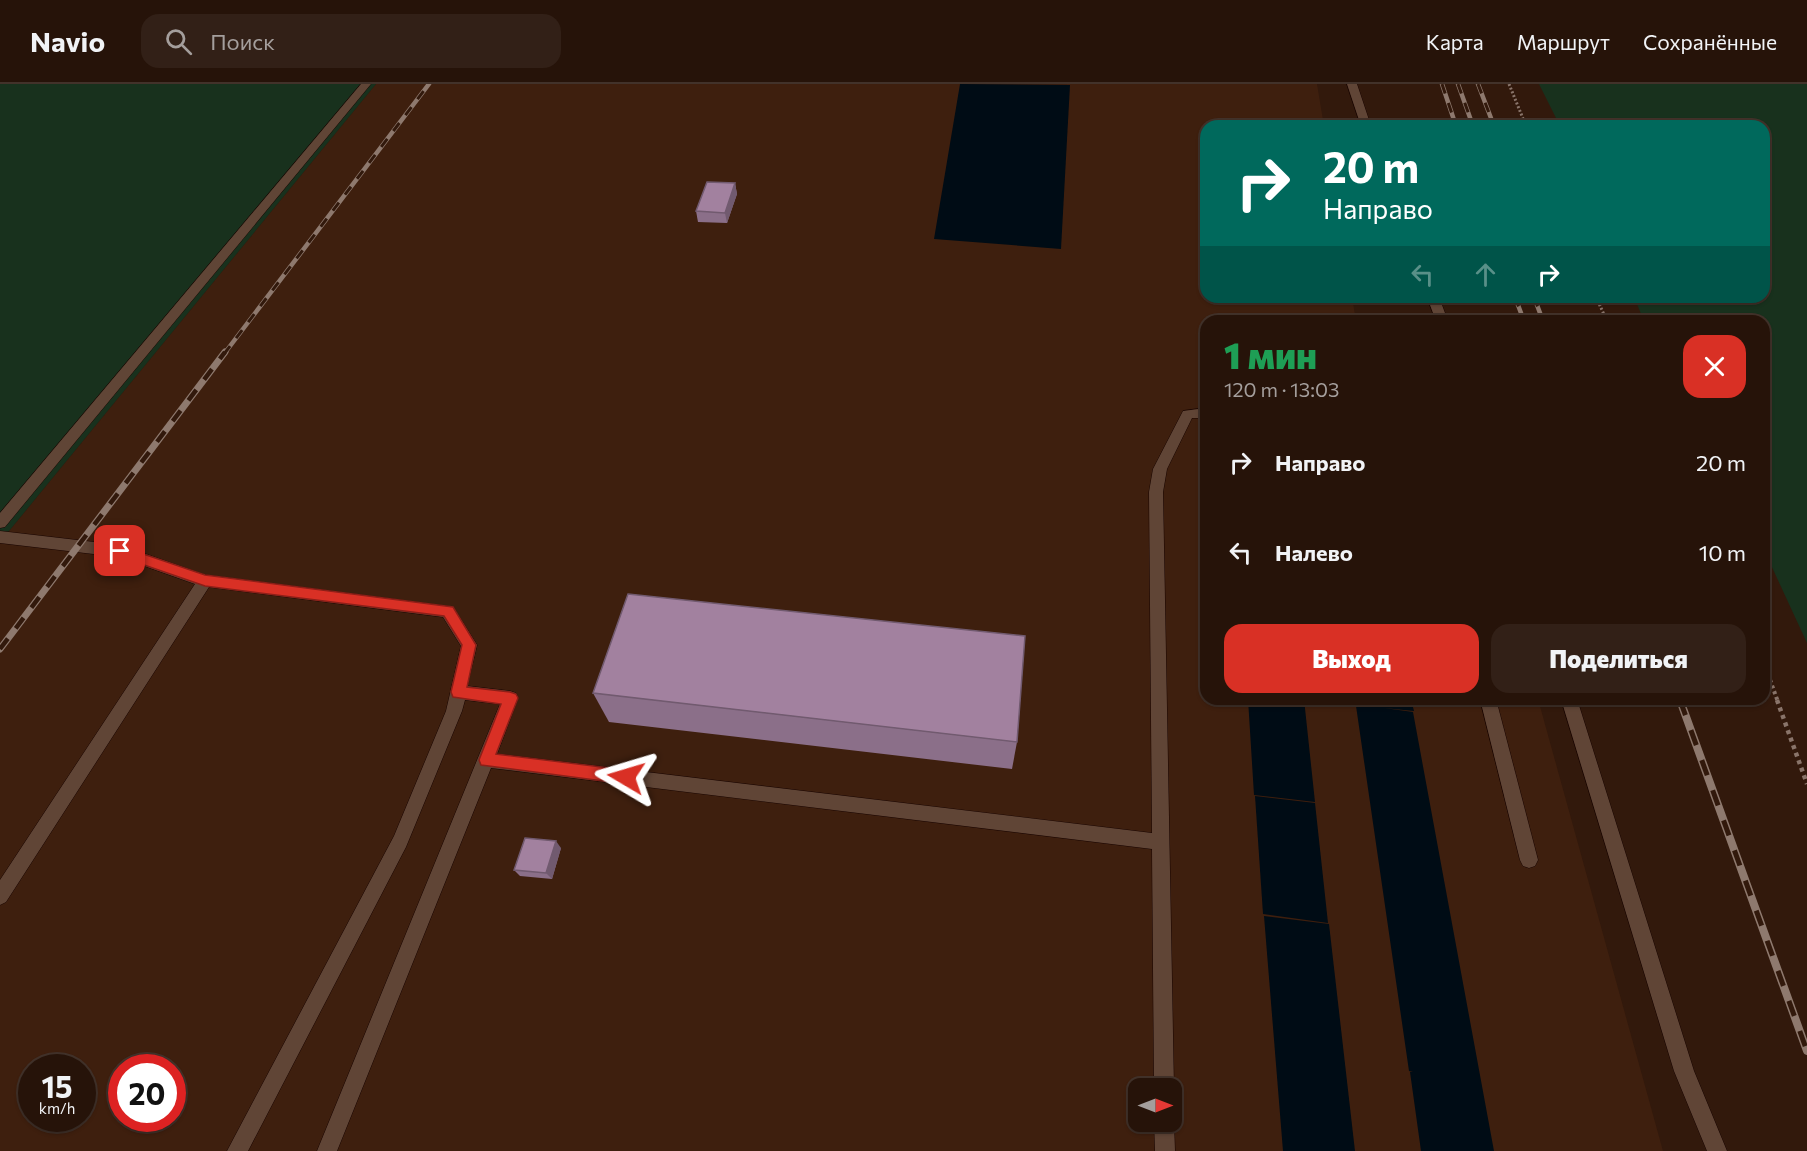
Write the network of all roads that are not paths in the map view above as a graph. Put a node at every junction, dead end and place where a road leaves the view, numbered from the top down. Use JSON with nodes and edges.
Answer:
{"nodes":[{"id":1,"x":366,"y":84,"type":"edge"},
{"id":2,"x":1352,"y":84,"type":"edge"},
{"id":3,"x":1364,"y":120,"type":"edge"},
{"id":4,"x":1200,"y":413,"type":"edge"},
{"id":5,"x":0,"y":524,"type":"edge"},
{"id":6,"x":0,"y":537,"type":"edge"},
{"id":7,"x":205,"y":580,"type":"junction"},
{"id":8,"x":458,"y":692,"type":"junction"},
{"id":9,"x":1490,"y":705,"type":"edge"},
{"id":10,"x":1571,"y":705,"type":"edge"},
{"id":11,"x":486,"y":760,"type":"junction"},
{"id":12,"x":1161,"y":842,"type":"junction"},
{"id":13,"x":1529,"y":860,"type":"dead end"},
{"id":14,"x":0,"y":896,"type":"edge"},
{"id":15,"x":1164,"y":1078,"type":"edge"},
{"id":16,"x":1164,"y":1132,"type":"edge"},
{"id":17,"x":237,"y":1151,"type":"edge"},
{"id":18,"x":327,"y":1151,"type":"edge"},
{"id":19,"x":1165,"y":1151,"type":"edge"},
{"id":20,"x":1717,"y":1151,"type":"edge"}],
"edges":[{"from":1,"to":5,"type":"lane"},
{"from":2,"to":3,"type":"lane"},
{"from":4,"to":12,"type":"lane"},
{"from":6,"to":7,"type":"lane"},
{"from":7,"to":8,"type":"lane"},
{"from":7,"to":14,"type":"lane"},
{"from":8,"to":11,"type":"lane"},
{"from":8,"to":17,"type":"lane"},
{"from":9,"to":13,"type":"lane"},
{"from":10,"to":20,"type":"lane"},
{"from":11,"to":12,"type":"lane"},
{"from":11,"to":18,"type":"lane"},
{"from":12,"to":15,"type":"lane"},
{"from":16,"to":19,"type":"lane"}]}
